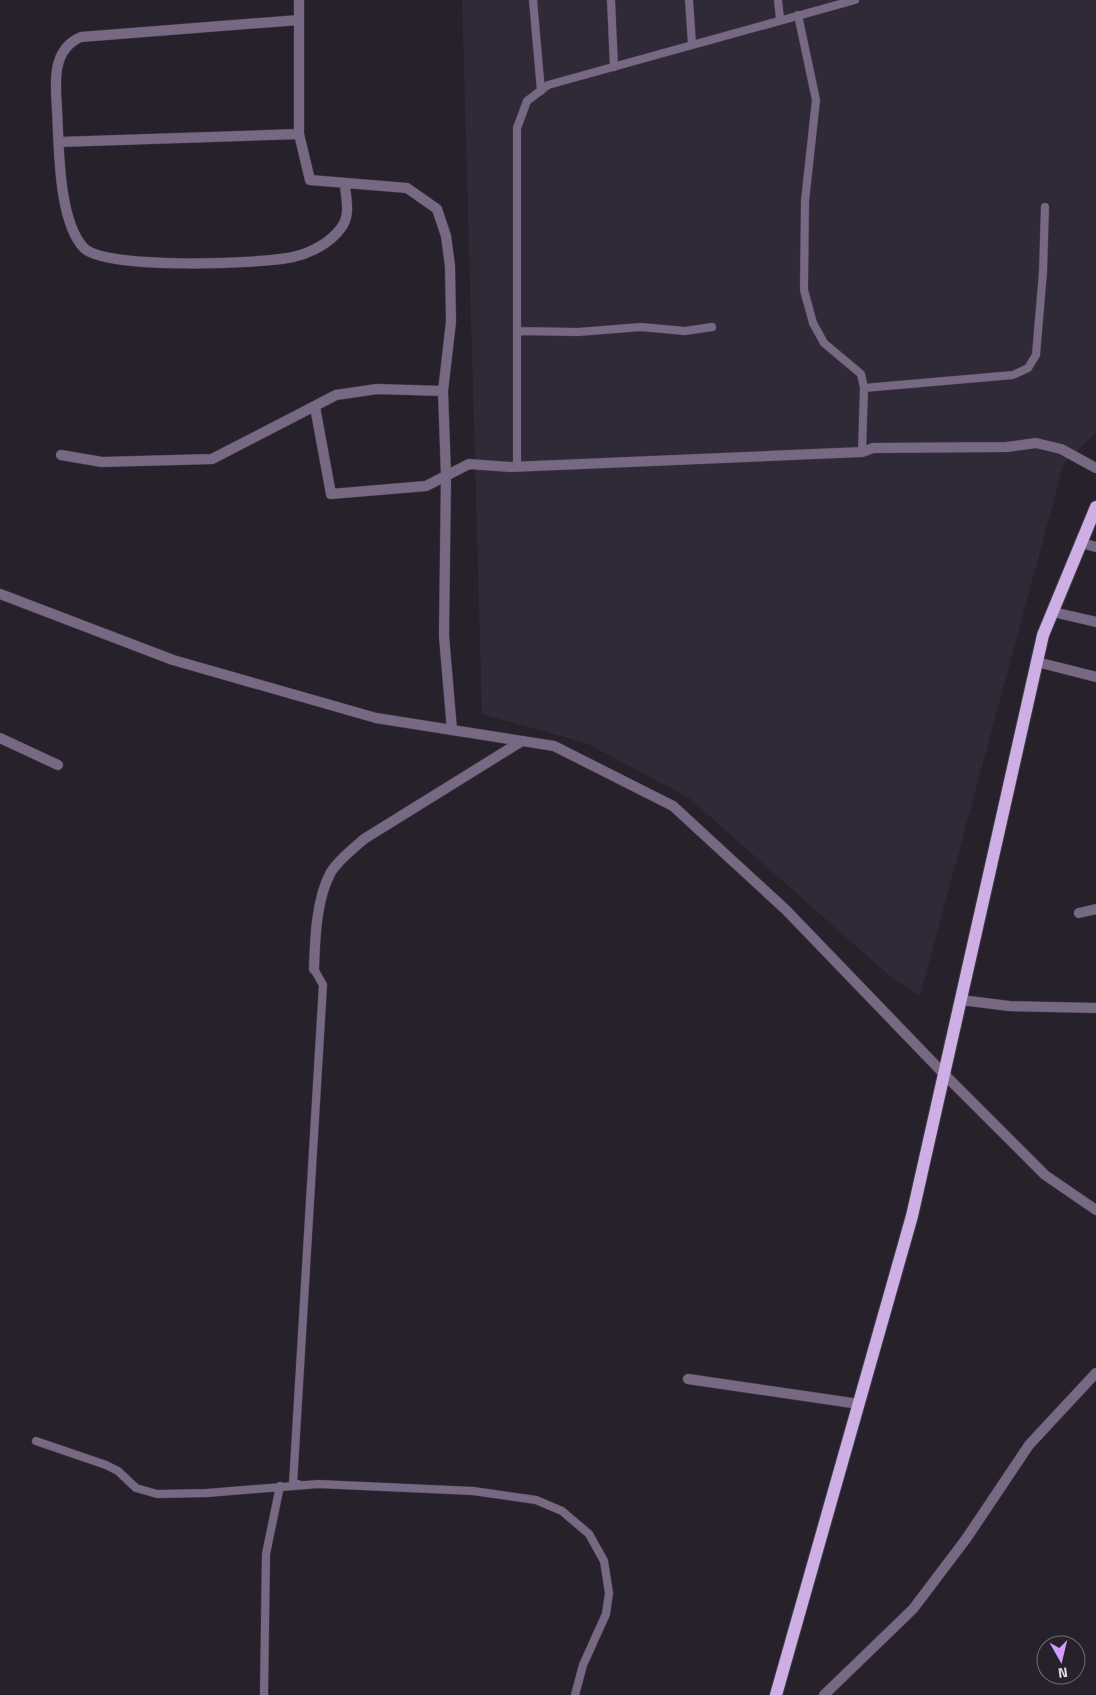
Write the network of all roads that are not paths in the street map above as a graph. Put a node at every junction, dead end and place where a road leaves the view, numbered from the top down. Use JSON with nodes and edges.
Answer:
{"nodes":[{"id":1,"x":299,"y":0,"type":"edge"},
{"id":2,"x":533,"y":0,"type":"edge"},
{"id":3,"x":611,"y":0,"type":"edge"},
{"id":4,"x":689,"y":0,"type":"edge"},
{"id":5,"x":778,"y":0,"type":"edge"},
{"id":6,"x":855,"y":0,"type":"edge"},
{"id":7,"x":798,"y":15,"type":"junction"},
{"id":8,"x":780,"y":19,"type":"junction"},
{"id":9,"x":299,"y":20,"type":"junction"},
{"id":10,"x":692,"y":44,"type":"junction"},
{"id":11,"x":614,"y":67,"type":"junction"},
{"id":12,"x":548,"y":86,"type":"junction"},
{"id":13,"x":299,"y":134,"type":"junction"},
{"id":14,"x":59,"y":142,"type":"junction"},
{"id":15,"x":345,"y":185,"type":"junction"},
{"id":16,"x":1045,"y":207,"type":"dead end"},
{"id":17,"x":712,"y":327,"type":"dead end"},
{"id":18,"x":517,"y":331,"type":"junction"},
{"id":19,"x":864,"y":388,"type":"junction"},
{"id":20,"x":443,"y":391,"type":"junction"},
{"id":21,"x":315,"y":407,"type":"junction"},
{"id":22,"x":862,"y":452,"type":"junction"},
{"id":23,"x":61,"y":456,"type":"dead end"},
{"id":24,"x":517,"y":467,"type":"junction"},
{"id":25,"x":1096,"y":468,"type":"edge"},
{"id":26,"x":446,"y":476,"type":"junction"},
{"id":27,"x":1096,"y":507,"type":"edge"},
{"id":28,"x":1081,"y":543,"type":"junction"},
{"id":29,"x":1096,"y":547,"type":"edge"},
{"id":30,"x":0,"y":594,"type":"edge"},
{"id":31,"x":1053,"y":612,"type":"junction"},
{"id":32,"x":1096,"y":622,"type":"edge"},
{"id":33,"x":1037,"y":662,"type":"junction"},
{"id":34,"x":1096,"y":677,"type":"edge"},
{"id":35,"x":452,"y":730,"type":"junction"},
{"id":36,"x":0,"y":738,"type":"edge"},
{"id":37,"x":522,"y":741,"type":"junction"},
{"id":38,"x":58,"y":765,"type":"dead end"},
{"id":39,"x":1096,"y":909,"type":"edge"},
{"id":40,"x":1079,"y":913,"type":"dead end"},
{"id":41,"x":314,"y":969,"type":"joint"},
{"id":42,"x":961,"y":1000,"type":"junction"},
{"id":43,"x":1096,"y":1008,"type":"edge"},
{"id":44,"x":944,"y":1074,"type":"junction"},
{"id":45,"x":1096,"y":1210,"type":"edge"},
{"id":46,"x":1096,"y":1373,"type":"edge"},
{"id":47,"x":688,"y":1379,"type":"dead end"},
{"id":48,"x":859,"y":1404,"type":"junction"},
{"id":49,"x":36,"y":1441,"type":"dead end"},
{"id":50,"x":302,"y":1484,"type":"junction"},
{"id":51,"x":280,"y":1486,"type":"junction"},
{"id":52,"x":264,"y":1695,"type":"edge"},
{"id":53,"x":575,"y":1695,"type":"edge"},
{"id":54,"x":776,"y":1695,"type":"edge"},
{"id":55,"x":824,"y":1695,"type":"edge"}],
"edges":[{"from":1,"to":9,"type":"street"},
{"from":2,"to":12,"type":"lane"},
{"from":3,"to":11,"type":"lane"},
{"from":4,"to":10,"type":"lane"},
{"from":5,"to":8,"type":"lane"},
{"from":6,"to":7,"type":"lane"},
{"from":7,"to":8,"type":"lane"},
{"from":7,"to":19,"type":"lane"},
{"from":8,"to":10,"type":"lane"},
{"from":9,"to":13,"type":"street"},
{"from":9,"to":14,"type":"street"},
{"from":10,"to":11,"type":"lane"},
{"from":11,"to":12,"type":"lane"},
{"from":12,"to":18,"type":"lane"},
{"from":13,"to":14,"type":"street"},
{"from":13,"to":15,"type":"street"},
{"from":14,"to":15,"type":"street"},
{"from":15,"to":20,"type":"street"},
{"from":16,"to":19,"type":"lane"},
{"from":17,"to":18,"type":"lane"},
{"from":18,"to":24,"type":"lane"},
{"from":19,"to":22,"type":"lane"},
{"from":20,"to":21,"type":"street"},
{"from":20,"to":26,"type":"street"},
{"from":21,"to":23,"type":"street"},
{"from":21,"to":26,"type":"street"},
{"from":22,"to":24,"type":"street"},
{"from":22,"to":25,"type":"street"},
{"from":24,"to":26,"type":"street"},
{"from":26,"to":35,"type":"street"},
{"from":27,"to":28,"type":"main road"},
{"from":28,"to":29,"type":"street"},
{"from":28,"to":31,"type":"main road"},
{"from":30,"to":35,"type":"street"},
{"from":31,"to":32,"type":"street"},
{"from":31,"to":33,"type":"main road"},
{"from":33,"to":34,"type":"street"},
{"from":33,"to":42,"type":"main road"},
{"from":35,"to":37,"type":"street"},
{"from":36,"to":38,"type":"street"},
{"from":37,"to":41,"type":"street"},
{"from":37,"to":44,"type":"street"},
{"from":39,"to":40,"type":"street"},
{"from":41,"to":50,"type":"lane"},
{"from":42,"to":43,"type":"street"},
{"from":42,"to":44,"type":"main road"},
{"from":44,"to":45,"type":"street"},
{"from":44,"to":48,"type":"main road"},
{"from":46,"to":55,"type":"street"},
{"from":47,"to":48,"type":"street"},
{"from":48,"to":54,"type":"main road"},
{"from":49,"to":51,"type":"lane"},
{"from":50,"to":51,"type":"lane"},
{"from":50,"to":53,"type":"lane"},
{"from":51,"to":52,"type":"lane"}]}
